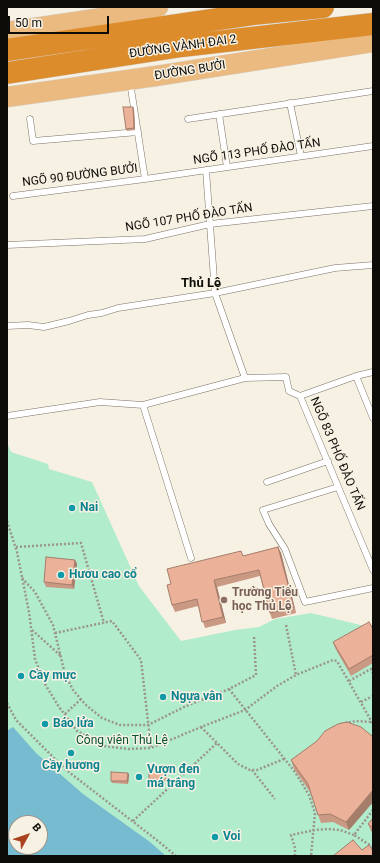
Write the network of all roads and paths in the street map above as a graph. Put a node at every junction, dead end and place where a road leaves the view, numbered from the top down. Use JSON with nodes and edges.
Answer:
{"nodes":[{"id":1,"x":158,"y":7,"type":"edge"},
{"id":2,"x":323,"y":7,"type":"edge"},
{"id":3,"x":7,"y":32,"type":"edge"},
{"id":4,"x":370,"y":35,"type":"edge"},
{"id":5,"x":7,"y":50,"type":"edge"},
{"id":6,"x":7,"y":73,"type":"edge"},
{"id":7,"x":130,"y":80,"type":"junction"},
{"id":8,"x":373,"y":91,"type":"edge"},
{"id":9,"x":7,"y":97,"type":"edge"},
{"id":10,"x":290,"y":103,"type":"junction"},
{"id":11,"x":219,"y":114,"type":"junction"},
{"id":12,"x":30,"y":119,"type":"dead end"},
{"id":13,"x":188,"y":119,"type":"dead end"},
{"id":14,"x":138,"y":132,"type":"junction"},
{"id":15,"x":373,"y":146,"type":"edge"},
{"id":16,"x":301,"y":156,"type":"junction"},
{"id":17,"x":227,"y":167,"type":"junction"},
{"id":18,"x":206,"y":170,"type":"junction"},
{"id":19,"x":145,"y":179,"type":"junction"},
{"id":20,"x":13,"y":196,"type":"dead end"},
{"id":21,"x":373,"y":206,"type":"edge"},
{"id":22,"x":210,"y":224,"type":"junction"},
{"id":23,"x":7,"y":245,"type":"edge"},
{"id":24,"x":373,"y":264,"type":"edge"},
{"id":25,"x":215,"y":293,"type":"junction"},
{"id":26,"x":7,"y":326,"type":"edge"},
{"id":27,"x":373,"y":372,"type":"edge"},
{"id":28,"x":356,"y":376,"type":"junction"},
{"id":29,"x":246,"y":378,"type":"junction"},
{"id":30,"x":300,"y":396,"type":"junction"},
{"id":31,"x":143,"y":404,"type":"junction"},
{"id":32,"x":7,"y":416,"type":"edge"},
{"id":33,"x":373,"y":418,"type":"edge"},
{"id":34,"x":328,"y":461,"type":"junction"},
{"id":35,"x":267,"y":482,"type":"dead end"},
{"id":36,"x":338,"y":487,"type":"junction"},
{"id":37,"x":7,"y":522,"type":"edge"},
{"id":38,"x":16,"y":547,"type":"junction"},
{"id":39,"x":285,"y":549,"type":"junction"},
{"id":40,"x":277,"y":551,"type":"edge"},
{"id":41,"x":191,"y":558,"type":"dead end"},
{"id":42,"x":371,"y":558,"type":"edge"},
{"id":43,"x":373,"y":570,"type":"edge"},
{"id":44,"x":21,"y":576,"type":"junction"},
{"id":45,"x":373,"y":588,"type":"edge"},
{"id":46,"x":104,"y":623,"type":"junction"},
{"id":47,"x":286,"y":626,"type":"dead end"},
{"id":48,"x":32,"y":630,"type":"junction"},
{"id":49,"x":55,"y":633,"type":"junction"},
{"id":50,"x":254,"y":636,"type":"dead end"},
{"id":51,"x":61,"y":656,"type":"junction"},
{"id":52,"x":373,"y":673,"type":"edge"},
{"id":53,"x":296,"y":675,"type":"junction"},
{"id":54,"x":349,"y":681,"type":"junction"},
{"id":55,"x":229,"y":689,"type":"junction"},
{"id":56,"x":373,"y":696,"type":"edge"},
{"id":57,"x":81,"y":699,"type":"junction"},
{"id":58,"x":361,"y":702,"type":"junction"},
{"id":59,"x":7,"y":703,"type":"edge"},
{"id":60,"x":245,"y":710,"type":"junction"},
{"id":61,"x":64,"y":714,"type":"junction"},
{"id":62,"x":373,"y":724,"type":"edge"},
{"id":63,"x":148,"y":725,"type":"junction"},
{"id":64,"x":338,"y":726,"type":"edge"},
{"id":65,"x":201,"y":727,"type":"junction"},
{"id":66,"x":217,"y":743,"type":"junction"},
{"id":67,"x":151,"y":748,"type":"junction"},
{"id":68,"x":284,"y":759,"type":"junction"},
{"id":69,"x":294,"y":759,"type":"edge"},
{"id":70,"x":288,"y":764,"type":"junction"},
{"id":71,"x":252,"y":770,"type":"junction"},
{"id":72,"x":274,"y":799,"type":"dead end"},
{"id":73,"x":373,"y":810,"type":"edge"},
{"id":74,"x":133,"y":821,"type":"junction"},
{"id":75,"x":315,"y":830,"type":"junction"},
{"id":76,"x":354,"y":835,"type":"junction"},
{"id":77,"x":373,"y":847,"type":"edge"},
{"id":78,"x":176,"y":856,"type":"edge"},
{"id":79,"x":295,"y":856,"type":"edge"},
{"id":80,"x":311,"y":856,"type":"edge"}],
"edges":[{"from":1,"to":3,"type":"main road"},
{"from":2,"to":5,"type":"highway","name":"ĐƯỜNG VÀNH ĐAI 2"},
{"from":4,"to":6,"type":"highway","name":"ĐƯỜNG VÀNH ĐAI 2"},
{"from":4,"to":7,"type":"main road","name":"ĐƯỜNG BƯỞI"},
{"from":7,"to":9,"type":"main road","name":"ĐƯỜNG BƯỞI"},
{"from":7,"to":14,"type":"lane","name":"NGÕ 90 ĐƯỜNG BƯỞI"},
{"from":8,"to":10,"type":"lane"},
{"from":10,"to":11,"type":"lane"},
{"from":10,"to":16,"type":"lane"},
{"from":11,"to":13,"type":"lane"},
{"from":11,"to":17,"type":"lane"},
{"from":12,"to":14,"type":"lane"},
{"from":14,"to":19,"type":"lane","name":"NGÕ 90 ĐƯỜNG BƯỞI"},
{"from":15,"to":16,"type":"lane","name":"NGÕ 113 PHỐ ĐÀO TẤN"},
{"from":16,"to":17,"type":"lane","name":"NGÕ 113 PHỐ ĐÀO TẤN"},
{"from":17,"to":18,"type":"lane","name":"NGÕ 113 PHỐ ĐÀO TẤN"},
{"from":18,"to":19,"type":"lane","name":"NGÕ 113 PHỐ ĐÀO TẤN"},
{"from":18,"to":22,"type":"lane"},
{"from":19,"to":20,"type":"lane","name":"NGÕ 90 ĐƯỜNG BƯỞI"},
{"from":21,"to":22,"type":"lane","name":"NGÕ 107 PHỐ ĐÀO TẤN"},
{"from":22,"to":23,"type":"lane","name":"NGÕ 107 PHỐ ĐÀO TẤN"},
{"from":22,"to":25,"type":"lane"},
{"from":24,"to":25,"type":"lane"},
{"from":25,"to":26,"type":"lane"},
{"from":25,"to":29,"type":"lane"},
{"from":27,"to":28,"type":"lane","name":"NGÕ 83 PHỐ ĐÀO TẤN"},
{"from":28,"to":30,"type":"lane","name":"NGÕ 83 PHỐ ĐÀO TẤN"},
{"from":28,"to":33,"type":"lane"},
{"from":29,"to":30,"type":"lane"},
{"from":29,"to":31,"type":"lane"},
{"from":30,"to":34,"type":"lane","name":"NGÕ 83 PHỐ ĐÀO TẤN"},
{"from":31,"to":32,"type":"lane"},
{"from":31,"to":41,"type":"lane"},
{"from":34,"to":35,"type":"lane"},
{"from":34,"to":36,"type":"lane","name":"NGÕ 83 PHỐ ĐÀO TẤN"},
{"from":36,"to":39,"type":"lane"},
{"from":36,"to":42,"type":"lane","name":"NGÕ 83 PHỐ ĐÀO TẤN"},
{"from":37,"to":38,"type":"path"},
{"from":38,"to":44,"type":"path"},
{"from":38,"to":46,"type":"path"},
{"from":39,"to":40,"type":"lane"},
{"from":39,"to":45,"type":"lane"},
{"from":42,"to":43,"type":"lane","name":"NGÕ 83 PHỐ ĐÀO TẤN"},
{"from":44,"to":48,"type":"path"},
{"from":44,"to":49,"type":"path"},
{"from":46,"to":49,"type":"path"},
{"from":46,"to":63,"type":"path"},
{"from":47,"to":53,"type":"path"},
{"from":48,"to":51,"type":"path"},
{"from":48,"to":61,"type":"path"},
{"from":49,"to":51,"type":"path"},
{"from":50,"to":55,"type":"path"},
{"from":51,"to":57,"type":"path"},
{"from":52,"to":54,"type":"path"},
{"from":53,"to":54,"type":"path"},
{"from":53,"to":60,"type":"path"},
{"from":54,"to":58,"type":"path"},
{"from":55,"to":60,"type":"path"},
{"from":55,"to":63,"type":"path"},
{"from":56,"to":58,"type":"path"},
{"from":57,"to":61,"type":"path"},
{"from":57,"to":63,"type":"path"},
{"from":58,"to":62,"type":"path"},
{"from":59,"to":74,"type":"path"},
{"from":60,"to":65,"type":"path"},
{"from":60,"to":68,"type":"path"},
{"from":61,"to":67,"type":"path"},
{"from":62,"to":64,"type":"path"},
{"from":63,"to":67,"type":"path"},
{"from":65,"to":66,"type":"path"},
{"from":65,"to":67,"type":"path"},
{"from":66,"to":71,"type":"path"},
{"from":66,"to":74,"type":"path"},
{"from":68,"to":70,"type":"path"},
{"from":68,"to":71,"type":"path"},
{"from":69,"to":70,"type":"path"},
{"from":70,"to":75,"type":"path"},
{"from":71,"to":72,"type":"path"},
{"from":73,"to":76,"type":"path"},
{"from":74,"to":78,"type":"path"},
{"from":75,"to":76,"type":"path"},
{"from":75,"to":79,"type":"path"},
{"from":75,"to":80,"type":"path"},
{"from":76,"to":77,"type":"path"}]}
